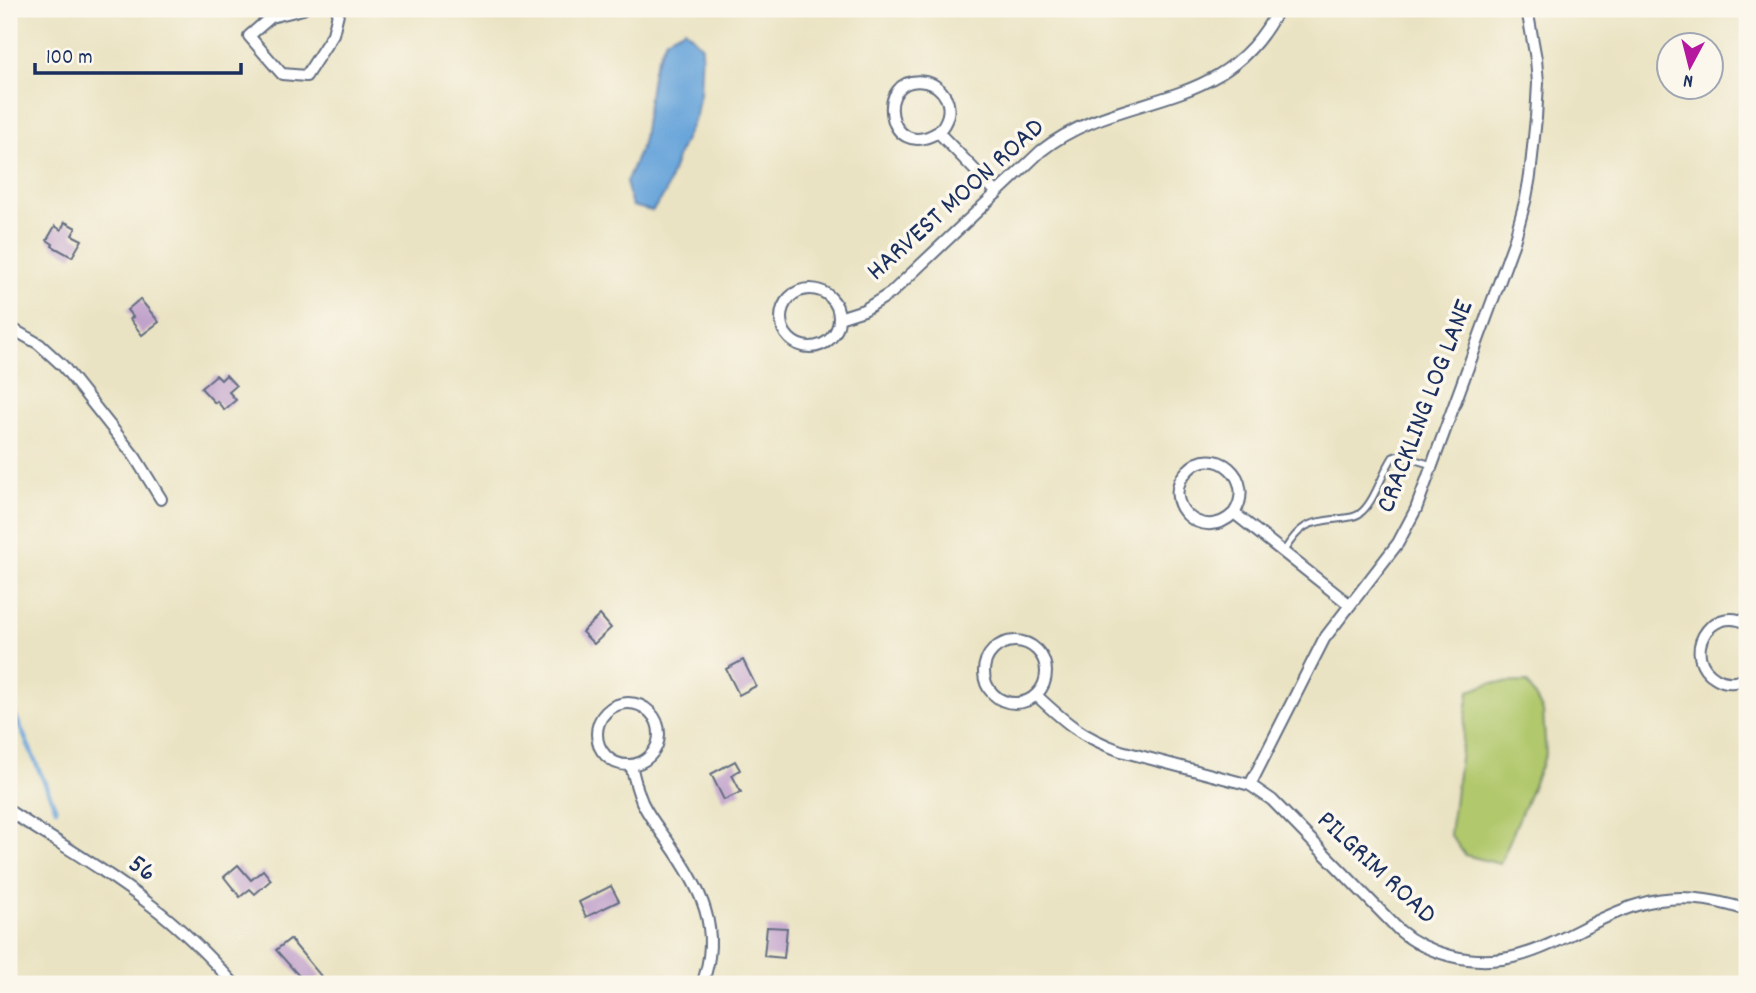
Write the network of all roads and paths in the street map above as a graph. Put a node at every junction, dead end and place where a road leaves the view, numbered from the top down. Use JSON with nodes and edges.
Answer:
{"nodes":[{"id":1,"x":303,"y":9,"type":"edge"},
{"id":2,"x":339,"y":9,"type":"edge"},
{"id":3,"x":1278,"y":9,"type":"edge"},
{"id":4,"x":1527,"y":9,"type":"edge"},
{"id":5,"x":938,"y":132,"type":"junction"},
{"id":6,"x":997,"y":193,"type":"junction"},
{"id":7,"x":839,"y":318,"type":"junction"},
{"id":8,"x":9,"y":327,"type":"edge"},
{"id":9,"x":1432,"y":465,"type":"junction"},
{"id":10,"x":161,"y":499,"type":"dead end"},
{"id":11,"x":1234,"y":513,"type":"junction"},
{"id":12,"x":1283,"y":552,"type":"junction"},
{"id":13,"x":1349,"y":605,"type":"junction"},
{"id":14,"x":1747,"y":623,"type":"edge"},
{"id":15,"x":1747,"y":678,"type":"edge"},
{"id":16,"x":1036,"y":695,"type":"junction"},
{"id":17,"x":631,"y":765,"type":"junction"},
{"id":18,"x":1250,"y":785,"type":"junction"},
{"id":19,"x":9,"y":811,"type":"edge"},
{"id":20,"x":1747,"y":910,"type":"edge"},
{"id":21,"x":234,"y":984,"type":"edge"},
{"id":22,"x":702,"y":984,"type":"edge"}],
"edges":[{"from":1,"to":2,"type":"street"},
{"from":3,"to":6,"type":"street","name":"HARVEST MOON ROAD"},
{"from":4,"to":9,"type":"street","name":"CRACKLING LOG LANE"},
{"from":5,"to":5,"type":"street"},
{"from":5,"to":6,"type":"street"},
{"from":6,"to":7,"type":"street","name":"HARVEST MOON ROAD"},
{"from":7,"to":7,"type":"street"},
{"from":8,"to":10,"type":"street"},
{"from":9,"to":12,"type":"lane"},
{"from":9,"to":13,"type":"street","name":"CRACKLING LOG LANE"},
{"from":11,"to":11,"type":"street"},
{"from":11,"to":12,"type":"street"},
{"from":12,"to":13,"type":"street"},
{"from":13,"to":18,"type":"street","name":"CRACKLING LOG LANE"},
{"from":14,"to":15,"type":"street"},
{"from":16,"to":16,"type":"street"},
{"from":16,"to":18,"type":"street","name":"PILGRIM ROAD"},
{"from":17,"to":17,"type":"street"},
{"from":17,"to":22,"type":"street"},
{"from":18,"to":20,"type":"street","name":"PILGRIM ROAD"},
{"from":19,"to":21,"type":"street","name":"56"}]}
